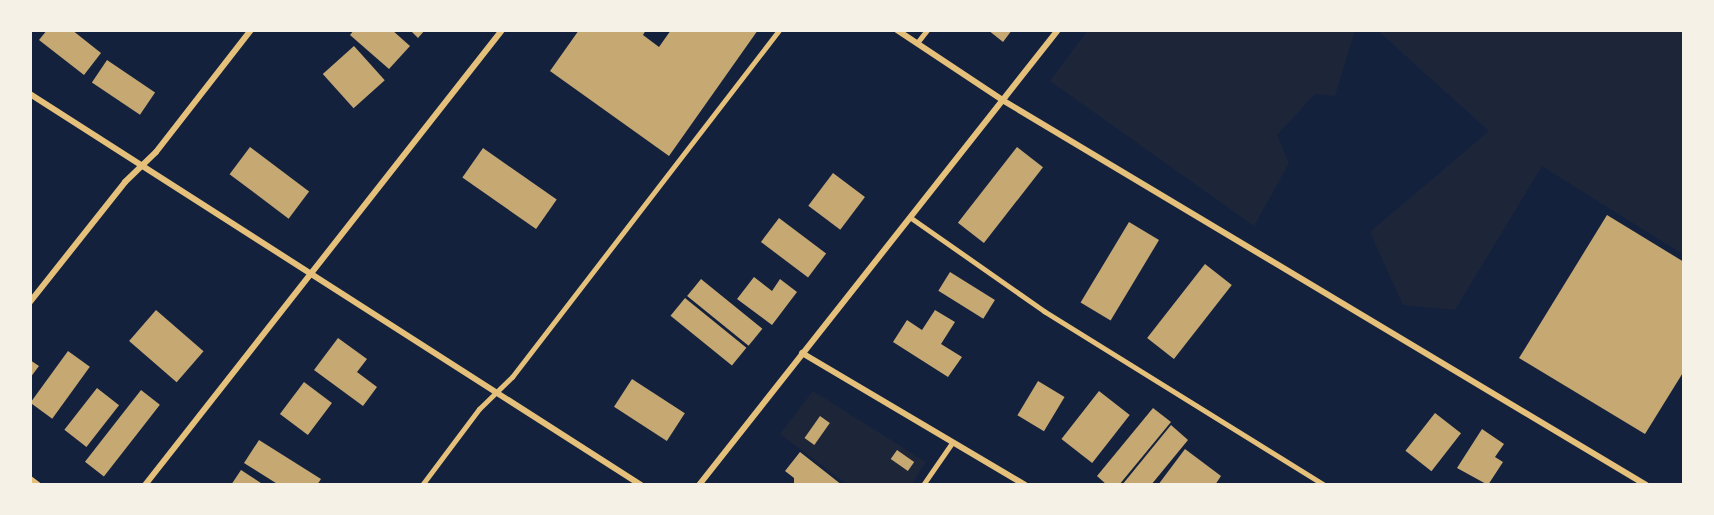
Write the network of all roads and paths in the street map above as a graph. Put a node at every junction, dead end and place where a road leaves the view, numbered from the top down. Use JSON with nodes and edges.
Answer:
{"nodes":[{"id":1,"x":251,"y":30,"type":"edge"},
{"id":2,"x":502,"y":30,"type":"edge"},
{"id":3,"x":779,"y":30,"type":"edge"},
{"id":4,"x":897,"y":30,"type":"edge"},
{"id":5,"x":927,"y":30,"type":"edge"},
{"id":6,"x":1058,"y":30,"type":"edge"},
{"id":7,"x":917,"y":43,"type":"junction"},
{"id":8,"x":30,"y":94,"type":"edge"},
{"id":9,"x":1004,"y":101,"type":"junction"},
{"id":10,"x":142,"y":167,"type":"junction"},
{"id":11,"x":910,"y":217,"type":"junction"},
{"id":12,"x":311,"y":274,"type":"junction"},
{"id":13,"x":30,"y":302,"type":"edge"},
{"id":14,"x":802,"y":353,"type":"junction"},
{"id":15,"x":495,"y":393,"type":"junction"},
{"id":16,"x":952,"y":443,"type":"junction"},
{"id":17,"x":30,"y":479,"type":"edge"},
{"id":18,"x":38,"y":485,"type":"edge"},
{"id":19,"x":146,"y":485,"type":"edge"},
{"id":20,"x":422,"y":485,"type":"edge"},
{"id":21,"x":641,"y":485,"type":"edge"},
{"id":22,"x":699,"y":485,"type":"edge"},
{"id":23,"x":923,"y":485,"type":"edge"},
{"id":24,"x":1025,"y":485,"type":"edge"},
{"id":25,"x":1325,"y":485,"type":"edge"},
{"id":26,"x":1646,"y":485,"type":"edge"}],
"edges":[{"from":1,"to":10,"type":"street"},
{"from":2,"to":12,"type":"street"},
{"from":3,"to":15,"type":"lane"},
{"from":4,"to":7,"type":"street"},
{"from":5,"to":7,"type":"lane"},
{"from":6,"to":9,"type":"street"},
{"from":7,"to":9,"type":"street"},
{"from":8,"to":10,"type":"street"},
{"from":9,"to":11,"type":"street"},
{"from":9,"to":26,"type":"street"},
{"from":10,"to":12,"type":"street"},
{"from":10,"to":13,"type":"street"},
{"from":11,"to":14,"type":"street"},
{"from":11,"to":25,"type":"lane"},
{"from":12,"to":15,"type":"street"},
{"from":12,"to":19,"type":"street"},
{"from":14,"to":16,"type":"street"},
{"from":14,"to":22,"type":"street"},
{"from":15,"to":20,"type":"lane"},
{"from":15,"to":21,"type":"street"},
{"from":16,"to":23,"type":"lane"},
{"from":16,"to":24,"type":"street"},
{"from":17,"to":18,"type":"street"}]}
